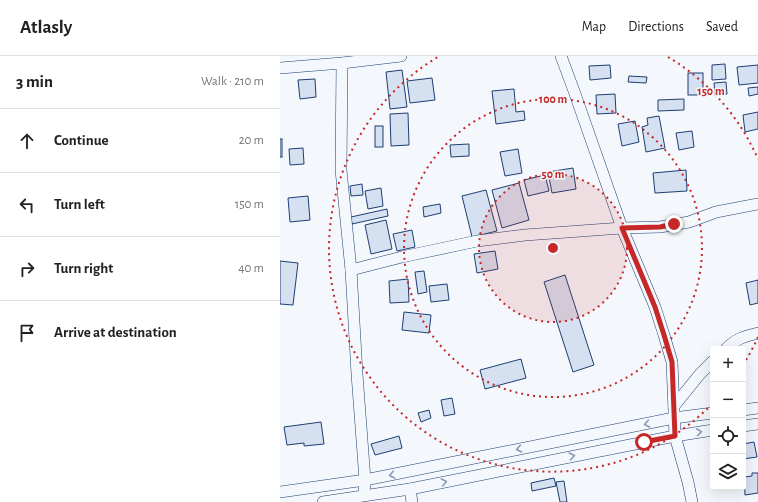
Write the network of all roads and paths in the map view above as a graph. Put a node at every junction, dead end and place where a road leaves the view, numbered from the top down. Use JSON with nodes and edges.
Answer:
{"nodes":[{"id":1,"x":401,"y":56,"type":"edge"},
{"id":2,"x":561,"y":56,"type":"edge"},
{"id":3,"x":342,"y":63,"type":"junction"},
{"id":4,"x":280,"y":68,"type":"edge"},
{"id":5,"x":758,"y":204,"type":"edge"},
{"id":6,"x":622,"y":228,"type":"junction"},
{"id":7,"x":352,"y":270,"type":"junction"},
{"id":8,"x":758,"y":332,"type":"edge"},
{"id":9,"x":728,"y":346,"type":"edge"},
{"id":10,"x":710,"y":364,"type":"edge"},
{"id":11,"x":674,"y":406,"type":"junction"},
{"id":12,"x":758,"y":408,"type":"edge"},
{"id":13,"x":746,"y":410,"type":"edge"},
{"id":14,"x":710,"y":413,"type":"edge"},
{"id":15,"x":674,"y":418,"type":"junction"},
{"id":16,"x":758,"y":424,"type":"edge"},
{"id":17,"x":746,"y":426,"type":"edge"},
{"id":18,"x":710,"y":430,"type":"edge"},
{"id":19,"x":675,"y":436,"type":"junction"},
{"id":20,"x":365,"y":480,"type":"junction"},
{"id":21,"x":410,"y":489,"type":"junction"},
{"id":22,"x":280,"y":492,"type":"edge"},
{"id":23,"x":364,"y":495,"type":"junction"},
{"id":24,"x":323,"y":502,"type":"edge"},
{"id":25,"x":412,"y":502,"type":"edge"},
{"id":26,"x":692,"y":502,"type":"edge"}],
"edges":[{"from":1,"to":3,"type":"street"},
{"from":2,"to":6,"type":"street"},
{"from":3,"to":4,"type":"street"},
{"from":3,"to":7,"type":"street"},
{"from":5,"to":6,"type":"street"},
{"from":6,"to":7,"type":"street"},
{"from":6,"to":11,"type":"street"},
{"from":7,"to":20,"type":"street"},
{"from":8,"to":9,"type":"street"},
{"from":10,"to":11,"type":"street"},
{"from":11,"to":15,"type":"street"},
{"from":12,"to":13,"type":"street"},
{"from":14,"to":15,"type":"street"},
{"from":15,"to":19,"type":"street"},
{"from":15,"to":20,"type":"street","one_way":true},
{"from":16,"to":17,"type":"street"},
{"from":19,"to":18,"type":"street","one_way":true},
{"from":21,"to":19,"type":"street","one_way":true},
{"from":19,"to":26,"type":"street"},
{"from":20,"to":22,"type":"street"},
{"from":20,"to":23,"type":"street"},
{"from":21,"to":23,"type":"street"},
{"from":21,"to":25,"type":"street"},
{"from":23,"to":24,"type":"street"}]}
